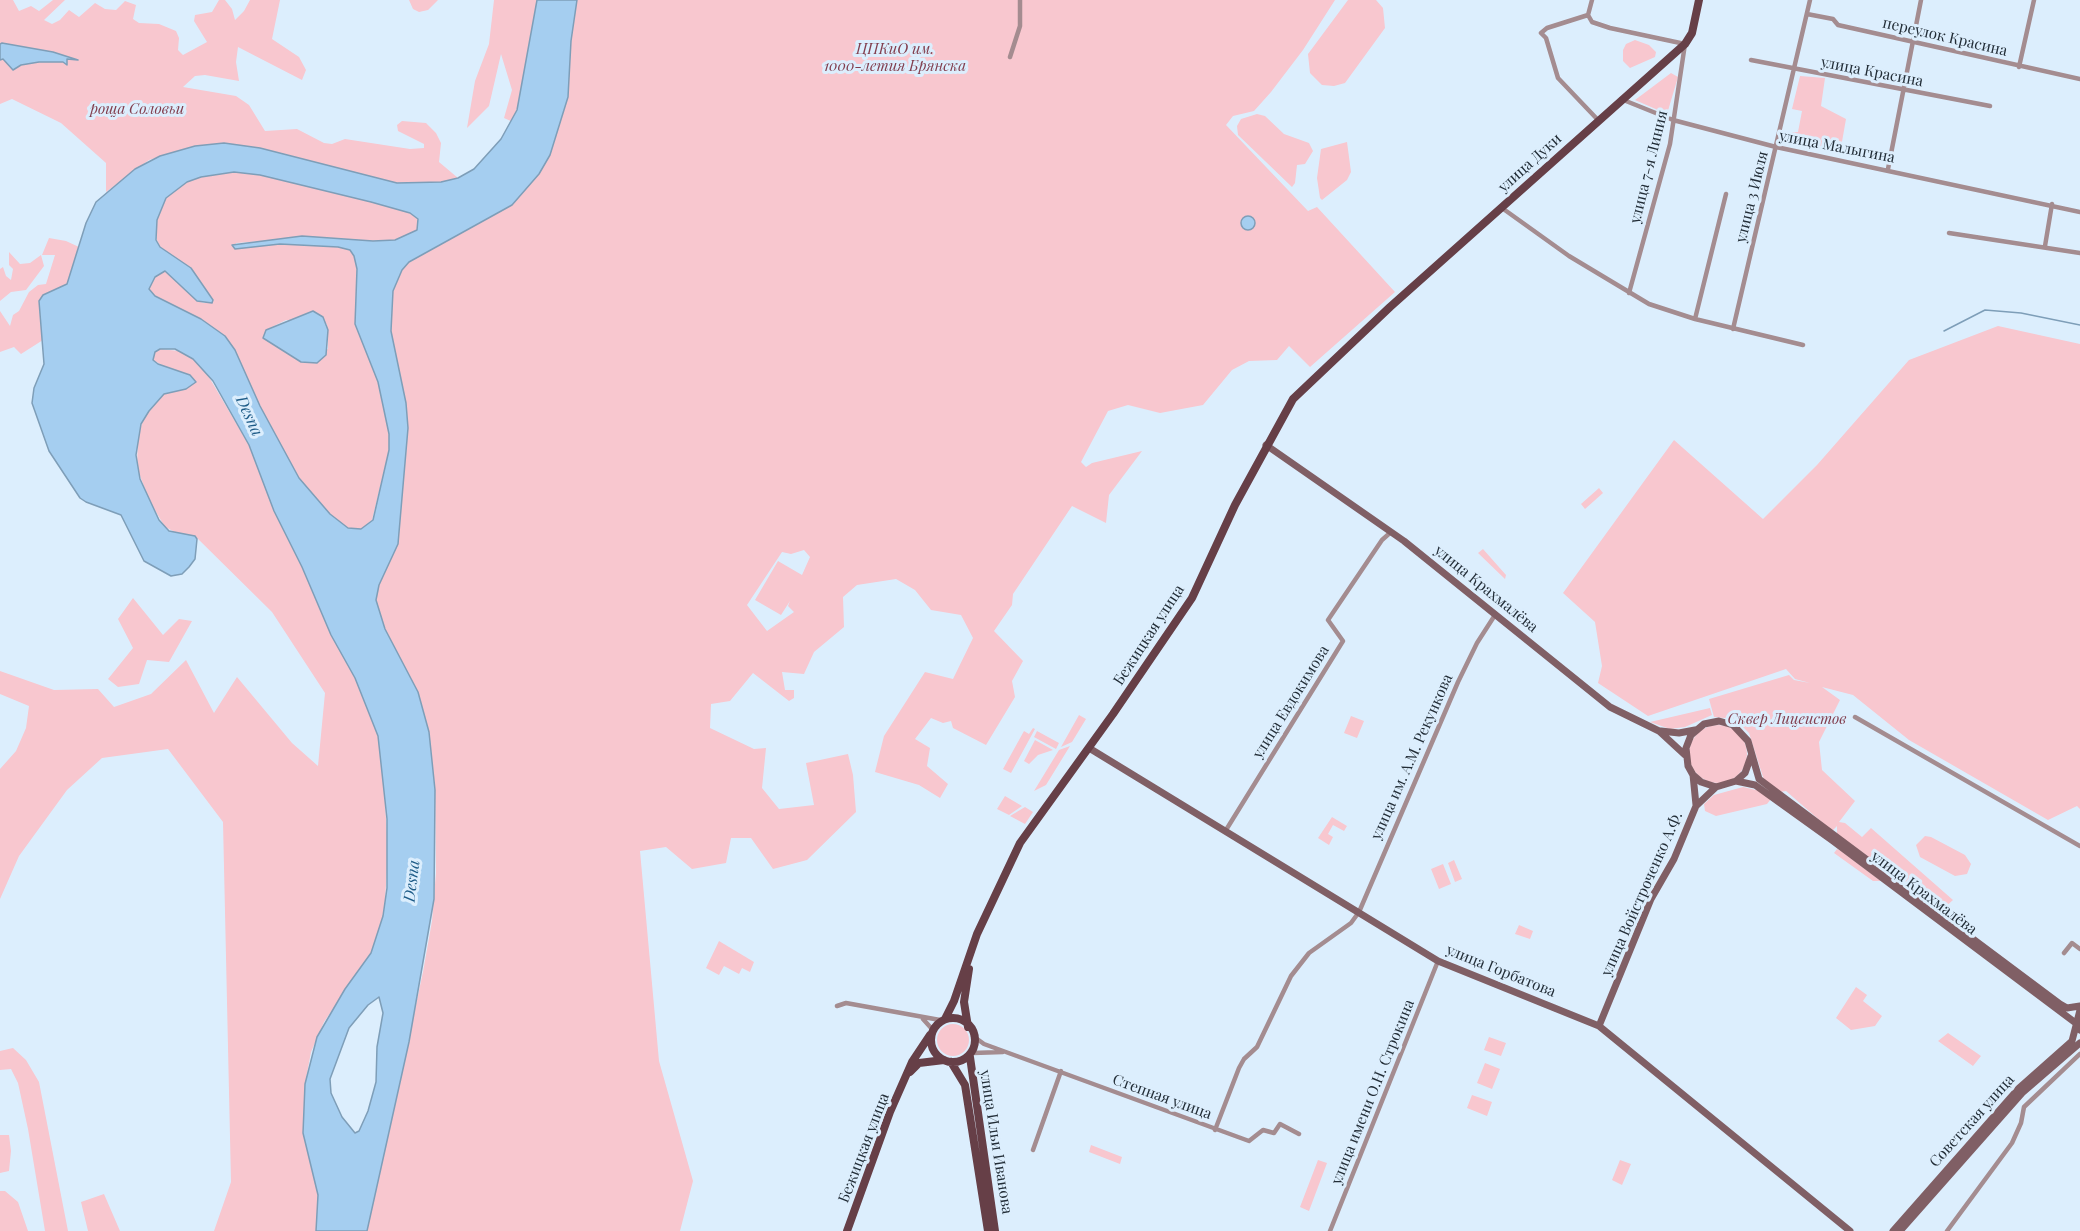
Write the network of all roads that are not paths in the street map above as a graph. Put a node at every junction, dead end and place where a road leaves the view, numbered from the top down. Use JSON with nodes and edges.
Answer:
{"nodes":[{"id":1,"x":1020,"y":0,"type":"edge"},
{"id":2,"x":1592,"y":0,"type":"edge"},
{"id":3,"x":1699,"y":0,"type":"edge"},
{"id":4,"x":1810,"y":0,"type":"edge"},
{"id":5,"x":1921,"y":0,"type":"edge"},
{"id":6,"x":2034,"y":0,"type":"edge"},
{"id":7,"x":1807,"y":14,"type":"junction"},
{"id":8,"x":1588,"y":15,"type":"junction"},
{"id":9,"x":1912,"y":42,"type":"junction"},
{"id":10,"x":1685,"y":44,"type":"junction"},
{"id":11,"x":1010,"y":57,"type":"dead end"},
{"id":12,"x":1751,"y":60,"type":"dead end"},
{"id":13,"x":2019,"y":67,"type":"junction"},
{"id":14,"x":1794,"y":68,"type":"junction"},
{"id":15,"x":2080,"y":79,"type":"edge"},
{"id":16,"x":1903,"y":91,"type":"junction"},
{"id":17,"x":1621,"y":99,"type":"junction"},
{"id":18,"x":1990,"y":106,"type":"dead end"},
{"id":19,"x":1598,"y":120,"type":"junction"},
{"id":20,"x":1673,"y":120,"type":"junction"},
{"id":21,"x":1776,"y":147,"type":"junction"},
{"id":22,"x":1888,"y":169,"type":"junction"},
{"id":23,"x":1726,"y":194,"type":"dead end"},
{"id":24,"x":2052,"y":204,"type":"junction"},
{"id":25,"x":1502,"y":207,"type":"junction"},
{"id":26,"x":2080,"y":212,"type":"edge"},
{"id":27,"x":1949,"y":232,"type":"dead end"},
{"id":28,"x":2045,"y":246,"type":"junction"},
{"id":29,"x":2080,"y":253,"type":"edge"},
{"id":30,"x":1629,"y":293,"type":"junction"},
{"id":31,"x":1695,"y":319,"type":"junction"},
{"id":32,"x":1733,"y":328,"type":"junction"},
{"id":33,"x":1360,"y":335,"type":"joint"},
{"id":34,"x":1803,"y":345,"type":"dead end"},
{"id":35,"x":1266,"y":445,"type":"junction"},
{"id":36,"x":1392,"y":532,"type":"junction"},
{"id":37,"x":1495,"y":615,"type":"junction"},
{"id":38,"x":1856,"y":717,"type":"dead end"},
{"id":39,"x":1696,"y":729,"type":"junction"},
{"id":40,"x":1659,"y":731,"type":"junction"},
{"id":41,"x":1089,"y":748,"type":"junction"},
{"id":42,"x":1685,"y":755,"type":"junction"},
{"id":43,"x":1751,"y":756,"type":"junction"},
{"id":44,"x":1693,"y":776,"type":"junction"},
{"id":45,"x":1736,"y":782,"type":"junction"},
{"id":46,"x":1757,"y":782,"type":"junction"},
{"id":47,"x":1716,"y":787,"type":"junction"},
{"id":48,"x":1696,"y":806,"type":"junction"},
{"id":49,"x":1226,"y":830,"type":"junction"},
{"id":50,"x":2080,"y":846,"type":"edge"},
{"id":51,"x":998,"y":892,"type":"junction"},
{"id":52,"x":1359,"y":912,"type":"junction"},
{"id":53,"x":2080,"y":949,"type":"edge"},
{"id":54,"x":2064,"y":953,"type":"dead end"},
{"id":55,"x":1438,"y":961,"type":"junction"},
{"id":56,"x":837,"y":1006,"type":"dead end"},
{"id":57,"x":2080,"y":1008,"type":"edge"},
{"id":58,"x":921,"y":1017,"type":"junction"},
{"id":59,"x":942,"y":1019,"type":"junction"},
{"id":60,"x":1599,"y":1026,"type":"junction"},
{"id":61,"x":968,"y":1027,"type":"junction"},
{"id":62,"x":2077,"y":1029,"type":"edge"},
{"id":63,"x":931,"y":1032,"type":"junction"},
{"id":64,"x":973,"y":1036,"type":"junction"},
{"id":65,"x":2080,"y":1043,"type":"edge"},
{"id":66,"x":1009,"y":1053,"type":"junction"},
{"id":67,"x":2080,"y":1054,"type":"edge"},
{"id":68,"x":971,"y":1055,"type":"junction"},
{"id":69,"x":948,"y":1061,"type":"junction"},
{"id":70,"x":1061,"y":1071,"type":"junction"},
{"id":71,"x":907,"y":1075,"type":"junction"},
{"id":72,"x":1215,"y":1130,"type":"junction"},
{"id":73,"x":1299,"y":1134,"type":"dead end"},
{"id":74,"x":1033,"y":1150,"type":"dead end"},
{"id":75,"x":847,"y":1231,"type":"edge"},
{"id":76,"x":988,"y":1231,"type":"edge"},
{"id":77,"x":995,"y":1231,"type":"edge"},
{"id":78,"x":1330,"y":1231,"type":"edge"},
{"id":79,"x":1850,"y":1231,"type":"edge"},
{"id":80,"x":1893,"y":1231,"type":"edge"},
{"id":81,"x":1900,"y":1231,"type":"edge"},
{"id":82,"x":1947,"y":1231,"type":"edge"}],
"edges":[{"from":1,"to":11,"type":"street"},
{"from":2,"to":8,"type":"street"},
{"from":3,"to":10,"type":"main road","name":"улица Дуки"},
{"from":4,"to":7,"type":"street","name":"улица 3 Июля"},
{"from":5,"to":9,"type":"street"},
{"from":6,"to":13,"type":"street"},
{"from":7,"to":9,"type":"street","name":"переулок Красина"},
{"from":7,"to":14,"type":"street","name":"улица 3 Июля"},
{"from":8,"to":10,"type":"street"},
{"from":8,"to":19,"type":"street"},
{"from":9,"to":13,"type":"street","name":"переулок Красина"},
{"from":9,"to":16,"type":"street"},
{"from":10,"to":17,"type":"main road","name":"улица Дуки"},
{"from":10,"to":20,"type":"street","name":"улица 7-я Линия"},
{"from":12,"to":14,"type":"street","name":"улица Красина"},
{"from":13,"to":15,"type":"street","name":"переулок Красина"},
{"from":14,"to":16,"type":"street","name":"улица Красина"},
{"from":14,"to":21,"type":"street","name":"улица 3 Июля"},
{"from":16,"to":18,"type":"street","name":"улица Красина"},
{"from":16,"to":22,"type":"street"},
{"from":17,"to":19,"type":"main road","name":"улица Дуки"},
{"from":17,"to":20,"type":"street","name":"улица Малыгина"},
{"from":19,"to":25,"type":"main road","name":"улица Дуки"},
{"from":20,"to":21,"type":"street","name":"улица Малыгина"},
{"from":20,"to":30,"type":"street","name":"улица 7-я Линия"},
{"from":21,"to":22,"type":"street","name":"улица Малыгина"},
{"from":21,"to":32,"type":"street","name":"улица 3 Июля"},
{"from":22,"to":24,"type":"street","name":"улица Малыгина"},
{"from":23,"to":31,"type":"street"},
{"from":24,"to":26,"type":"street","name":"улица Малыгина"},
{"from":24,"to":28,"type":"street"},
{"from":25,"to":30,"type":"street"},
{"from":25,"to":33,"type":"main road","name":"улица Дуки"},
{"from":27,"to":28,"type":"street"},
{"from":28,"to":29,"type":"street"},
{"from":30,"to":31,"type":"street"},
{"from":31,"to":32,"type":"street"},
{"from":32,"to":34,"type":"street"},
{"from":33,"to":35,"type":"main road","name":"Бежицкая улица"},
{"from":35,"to":36,"type":"main road","name":"улица Крахмалёва"},
{"from":35,"to":41,"type":"main road","name":"Бежицкая улица"},
{"from":36,"to":37,"type":"main road","name":"улица Крахмалёва"},
{"from":36,"to":49,"type":"street","name":"улица Евдокимова"},
{"from":37,"to":40,"type":"main road","name":"улица Крахмалёва"},
{"from":37,"to":52,"type":"street","name":"улица им. А.М. Рекункова"},
{"from":38,"to":50,"type":"street"},
{"from":39,"to":40,"type":"main road"},
{"from":39,"to":42,"type":"main road"},
{"from":39,"to":43,"type":"main road"},
{"from":40,"to":42,"type":"main road","name":"улица Крахмалёва"},
{"from":41,"to":49,"type":"main road","name":"улица Горбатова"},
{"from":41,"to":51,"type":"main road","name":"Бежицкая улица"},
{"from":42,"to":44,"type":"main road","name":"улица Крахмалёва"},
{"from":43,"to":45,"type":"main road"},
{"from":43,"to":46,"type":"main road"},
{"from":44,"to":47,"type":"main road"},
{"from":44,"to":48,"type":"main road","name":"улица Крахмалёва"},
{"from":45,"to":46,"type":"main road"},
{"from":45,"to":47,"type":"main road"},
{"from":46,"to":57,"type":"main road"},
{"from":46,"to":62,"type":"main road","name":"улица Крахмалёва"},
{"from":47,"to":48,"type":"main road"},
{"from":48,"to":60,"type":"main road","name":"улица Войстроченко А.Ф."},
{"from":49,"to":52,"type":"main road","name":"улица Горбатова"},
{"from":51,"to":59,"type":"main road"},
{"from":51,"to":61,"type":"main road"},
{"from":52,"to":55,"type":"main road","name":"улица Горбатова"},
{"from":52,"to":72,"type":"street"},
{"from":53,"to":54,"type":"street"},
{"from":55,"to":60,"type":"main road","name":"улица Горбатова"},
{"from":55,"to":78,"type":"street","name":"улица имени О.Н. Строкина"},
{"from":56,"to":58,"type":"street"},
{"from":57,"to":62,"type":"main road"},
{"from":58,"to":59,"type":"street"},
{"from":58,"to":63,"type":"street"},
{"from":59,"to":61,"type":"main road"},
{"from":59,"to":63,"type":"main road"},
{"from":60,"to":79,"type":"main road","name":"улица Горбатова"},
{"from":61,"to":64,"type":"main road"},
{"from":62,"to":80,"type":"main road","name":"Советская улица"},
{"from":63,"to":69,"type":"main road"},
{"from":63,"to":71,"type":"main road","name":"Бежицкая улица"},
{"from":64,"to":66,"type":"street","name":"Степная улица"},
{"from":64,"to":68,"type":"main road"},
{"from":65,"to":81,"type":"main road","name":"Советская улица"},
{"from":66,"to":68,"type":"street"},
{"from":66,"to":70,"type":"street","name":"Степная улица"},
{"from":67,"to":82,"type":"street"},
{"from":68,"to":69,"type":"main road"},
{"from":68,"to":77,"type":"main road","name":"улица Ильи Иванова"},
{"from":69,"to":71,"type":"main road"},
{"from":69,"to":76,"type":"main road","name":"улица Ильи Иванова"},
{"from":70,"to":72,"type":"street","name":"Степная улица"},
{"from":70,"to":74,"type":"street"},
{"from":71,"to":75,"type":"main road","name":"Бежицкая улица"},
{"from":72,"to":73,"type":"street","name":"Степная улица"}]}
